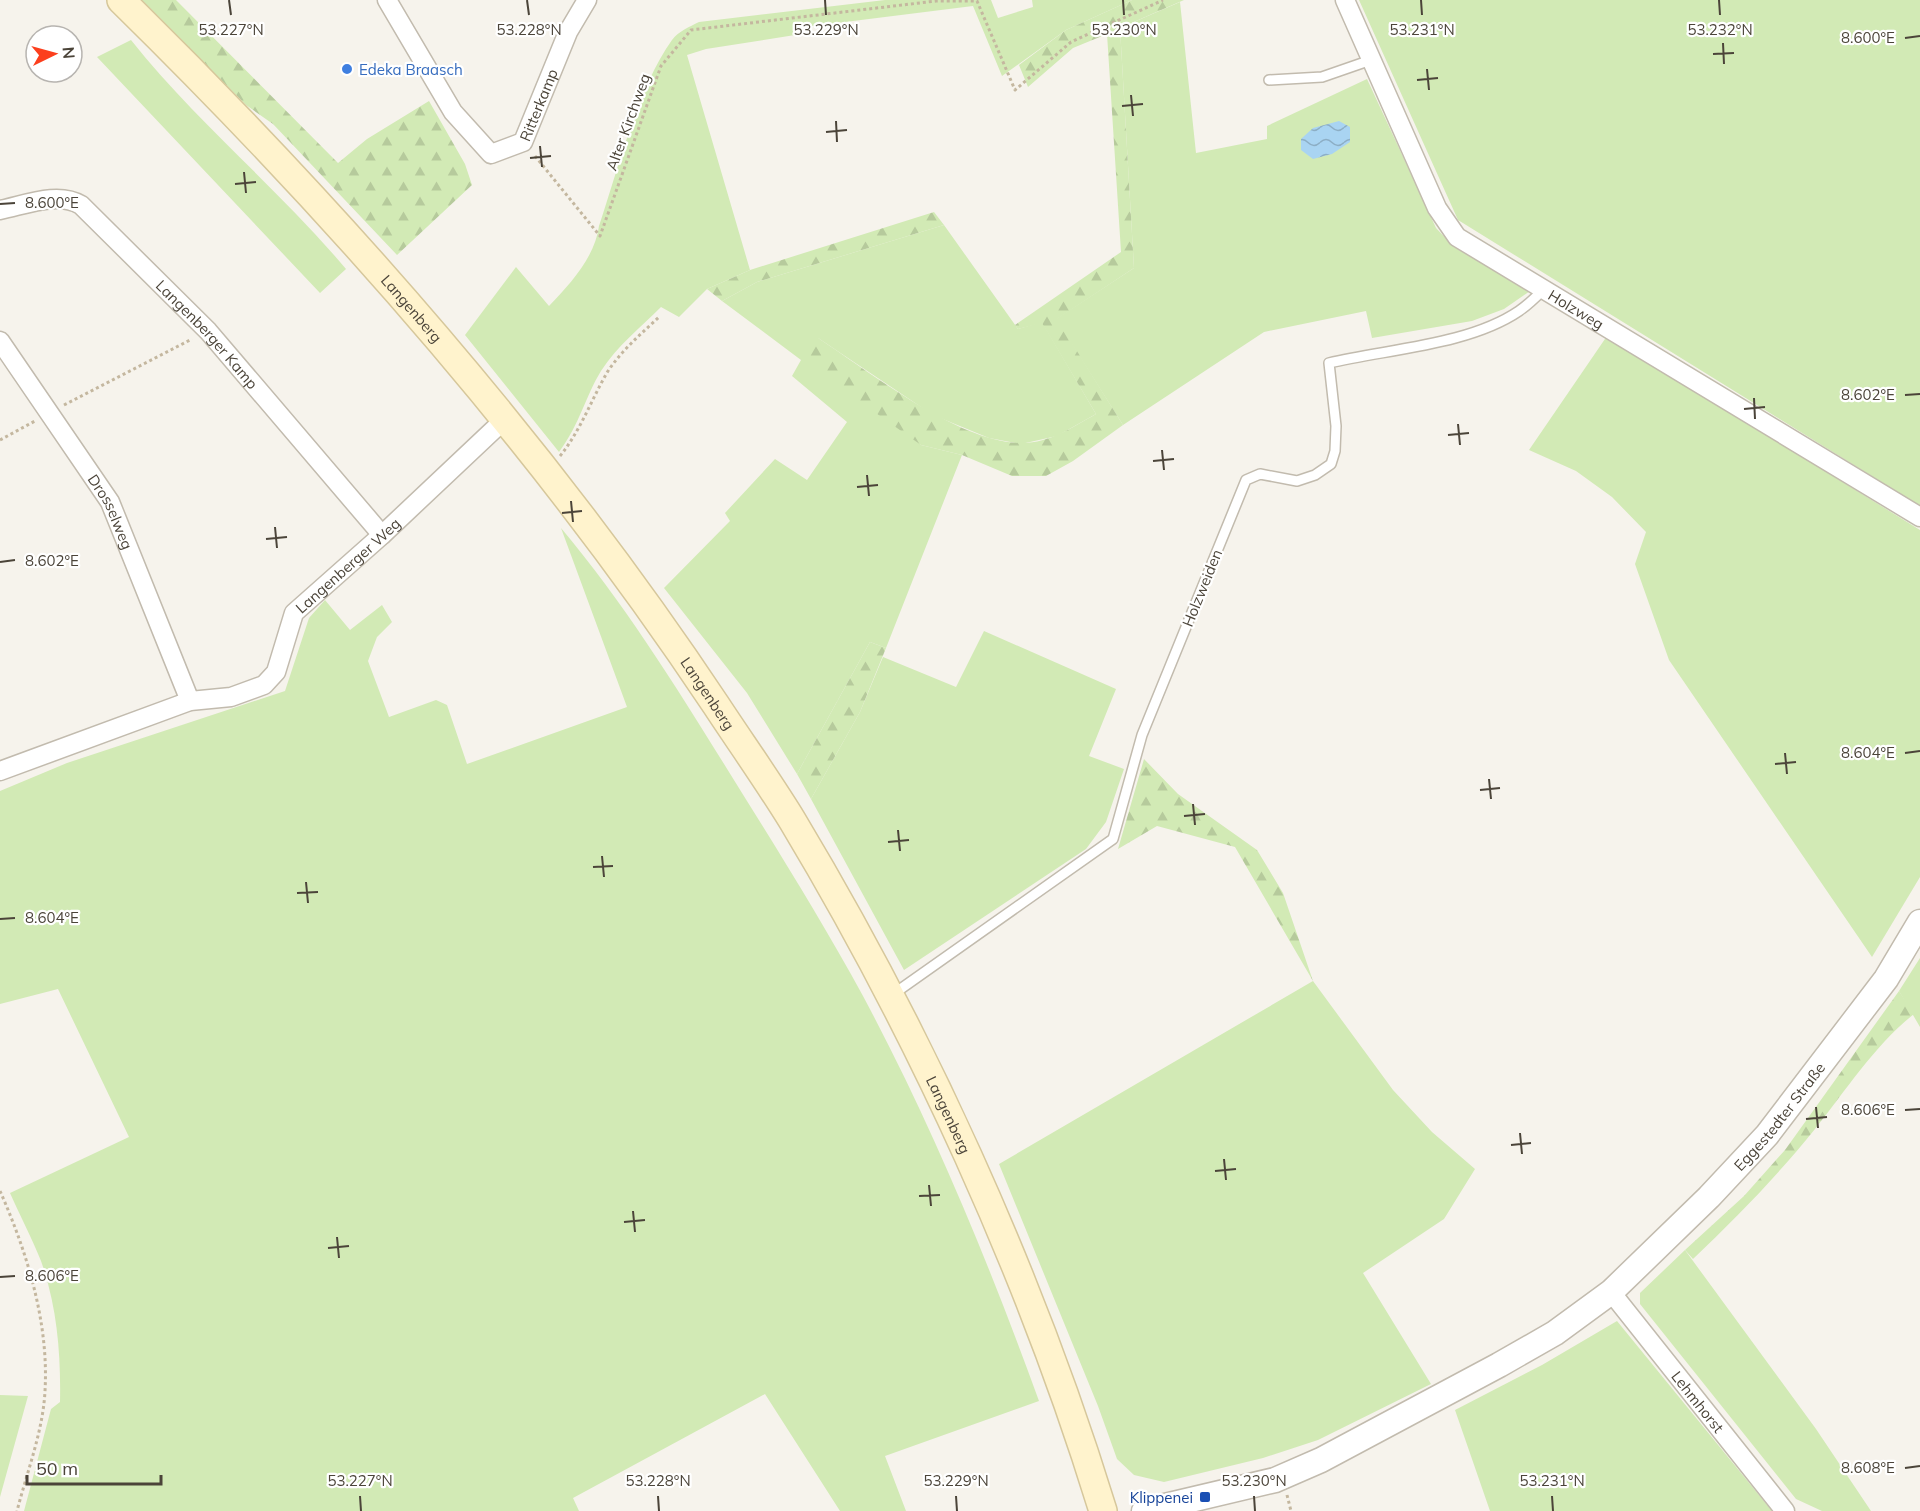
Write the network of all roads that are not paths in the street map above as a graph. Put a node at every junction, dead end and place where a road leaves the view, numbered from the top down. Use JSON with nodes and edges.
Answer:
{"nodes":[{"id":1,"x":121,"y":0,"type":"edge"},
{"id":2,"x":387,"y":0,"type":"edge"},
{"id":3,"x":587,"y":0,"type":"edge"},
{"id":4,"x":1345,"y":0,"type":"edge"},
{"id":5,"x":1371,"y":60,"type":"junction"},
{"id":6,"x":1269,"y":80,"type":"dead end"},
{"id":7,"x":0,"y":210,"type":"edge"},
{"id":8,"x":1543,"y":290,"type":"junction"},
{"id":9,"x":0,"y":341,"type":"edge"},
{"id":10,"x":505,"y":419,"type":"junction"},
{"id":11,"x":1920,"y":517,"type":"edge"},
{"id":12,"x":382,"y":535,"type":"junction"},
{"id":13,"x":190,"y":701,"type":"junction"},
{"id":14,"x":0,"y":771,"type":"edge"},
{"id":15,"x":1920,"y":922,"type":"edge"},
{"id":16,"x":890,"y":996,"type":"junction"},
{"id":17,"x":1611,"y":1292,"type":"junction"},
{"id":18,"x":1103,"y":1511,"type":"edge"},
{"id":19,"x":1144,"y":1511,"type":"edge"},
{"id":20,"x":1785,"y":1511,"type":"edge"}],
"edges":[{"from":1,"to":10,"type":"main road","name":"Langenberg"},
{"from":2,"to":3,"type":"street","name":"Ritterkamp"},
{"from":4,"to":5,"type":"street","name":"Holzweg"},
{"from":5,"to":6,"type":"lane"},
{"from":5,"to":8,"type":"street","name":"Holzweg"},
{"from":7,"to":12,"type":"street","name":"Langenberger Kamp"},
{"from":8,"to":11,"type":"street","name":"Holzweg"},
{"from":8,"to":16,"type":"lane","name":"Holzweiden"},
{"from":9,"to":13,"type":"street","name":"Drosselweg"},
{"from":10,"to":12,"type":"street","name":"Langenberger Weg"},
{"from":10,"to":16,"type":"main road","name":"Langenberg"},
{"from":12,"to":13,"type":"street","name":"Langenberger Weg"},
{"from":13,"to":14,"type":"street","name":"Langenberger Weg"},
{"from":15,"to":17,"type":"street","name":"Eggestedter Straße"},
{"from":16,"to":18,"type":"main road","name":"Langenberg"},
{"from":17,"to":19,"type":"street"},
{"from":17,"to":20,"type":"street","name":"Lehmhorst"}]}
